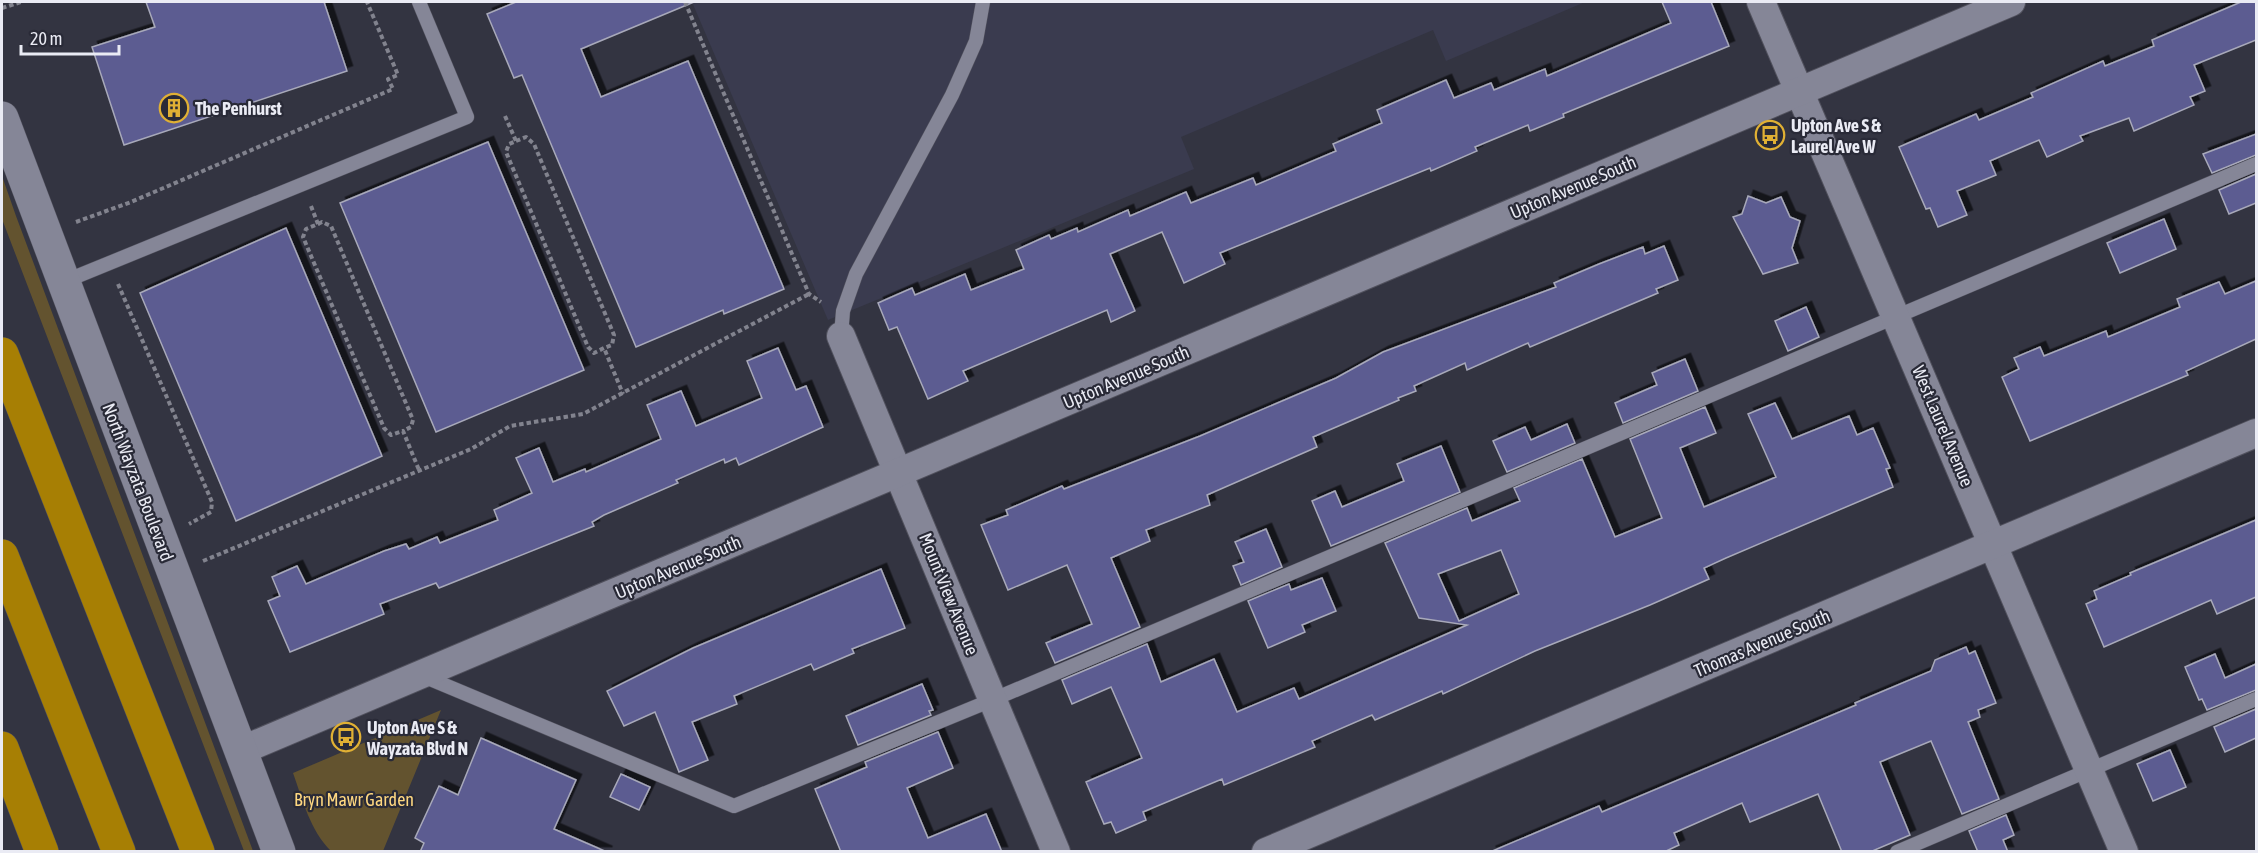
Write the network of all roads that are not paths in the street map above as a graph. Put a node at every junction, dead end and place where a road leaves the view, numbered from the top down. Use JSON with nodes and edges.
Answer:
{"nodes":[{"id":1,"x":419,"y":2,"type":"edge"},
{"id":2,"x":983,"y":2,"type":"edge"},
{"id":3,"x":1761,"y":2,"type":"edge"},
{"id":4,"x":2011,"y":2,"type":"edge"},
{"id":5,"x":1801,"y":91,"type":"junction"},
{"id":6,"x":2,"y":118,"type":"edge"},
{"id":7,"x":2256,"y":164,"type":"edge"},
{"id":8,"x":63,"y":282,"type":"junction"},
{"id":9,"x":1896,"y":316,"type":"junction"},
{"id":10,"x":841,"y":336,"type":"joint"},
{"id":11,"x":2,"y":354,"type":"edge"},
{"id":12,"x":2256,"y":433,"type":"edge"},
{"id":13,"x":899,"y":474,"type":"junction"},
{"id":14,"x":1995,"y":544,"type":"junction"},
{"id":15,"x":2,"y":556,"type":"edge"},
{"id":16,"x":421,"y":676,"type":"junction"},
{"id":17,"x":2256,"y":699,"type":"edge"},
{"id":18,"x":992,"y":700,"type":"junction"},
{"id":19,"x":2,"y":748,"type":"edge"},
{"id":20,"x":240,"y":752,"type":"junction"},
{"id":21,"x":2090,"y":771,"type":"junction"},
{"id":22,"x":278,"y":849,"type":"edge"},
{"id":23,"x":42,"y":852,"type":"edge"},
{"id":24,"x":118,"y":852,"type":"edge"},
{"id":25,"x":198,"y":852,"type":"edge"},
{"id":26,"x":1056,"y":852,"type":"edge"},
{"id":27,"x":1266,"y":852,"type":"edge"},
{"id":28,"x":1897,"y":852,"type":"edge"},
{"id":29,"x":2124,"y":852,"type":"edge"}],
"edges":[{"from":1,"to":8,"type":"lane"},
{"from":2,"to":10,"type":"lane"},
{"from":3,"to":5,"type":"street","name":"West Laurel Avenue"},
{"from":4,"to":5,"type":"street","name":"Upton Avenue South"},
{"from":5,"to":9,"type":"street","name":"West Laurel Avenue"},
{"from":5,"to":13,"type":"street","name":"Upton Avenue South"},
{"from":6,"to":8,"type":"street","name":"North Wayzata Boulevard"},
{"from":7,"to":9,"type":"lane"},
{"from":8,"to":20,"type":"street","name":"North Wayzata Boulevard"},
{"from":9,"to":14,"type":"street","name":"West Laurel Avenue"},
{"from":9,"to":18,"type":"lane"},
{"from":10,"to":13,"type":"street","name":"Mount View Avenue"},
{"from":11,"to":25,"type":"highway"},
{"from":12,"to":14,"type":"street","name":"Thomas Avenue South"},
{"from":13,"to":16,"type":"street","name":"Upton Avenue South"},
{"from":13,"to":18,"type":"street","name":"Mount View Avenue"},
{"from":14,"to":21,"type":"street","name":"West Laurel Avenue"},
{"from":14,"to":27,"type":"street","name":"Thomas Avenue South"},
{"from":15,"to":24,"type":"highway"},
{"from":16,"to":18,"type":"lane"},
{"from":16,"to":20,"type":"street","name":"Upton Avenue South"},
{"from":17,"to":21,"type":"lane"},
{"from":18,"to":26,"type":"street","name":"Mount View Avenue"},
{"from":19,"to":23,"type":"highway"},
{"from":20,"to":22,"type":"street","name":"North Wayzata Boulevard"},
{"from":21,"to":28,"type":"lane"},
{"from":21,"to":29,"type":"street","name":"West Laurel Avenue"}]}
